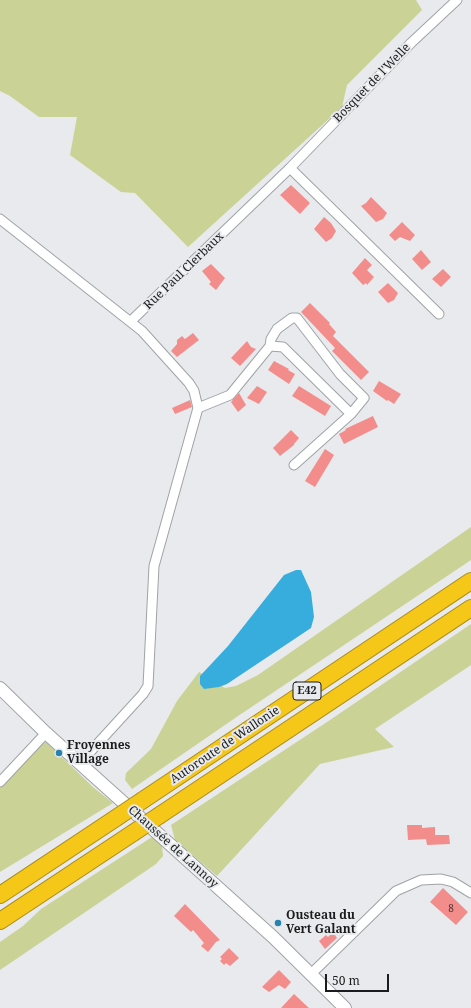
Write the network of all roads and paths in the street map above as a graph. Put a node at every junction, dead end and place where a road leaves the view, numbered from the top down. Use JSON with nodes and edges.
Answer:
{"nodes":[{"id":1,"x":457,"y":0,"type":"edge"},
{"id":2,"x":290,"y":168,"type":"junction"},
{"id":3,"x":0,"y":219,"type":"edge"},
{"id":4,"x":236,"y":220,"type":"joint"},
{"id":5,"x":439,"y":314,"type":"dead end"},
{"id":6,"x":131,"y":322,"type":"junction"},
{"id":7,"x":270,"y":346,"type":"junction"},
{"id":8,"x":198,"y":408,"type":"junction"},
{"id":9,"x":351,"y":414,"type":"junction"},
{"id":10,"x":294,"y":465,"type":"dead end"},
{"id":11,"x":471,"y":581,"type":"edge"},
{"id":12,"x":471,"y":608,"type":"edge"},
{"id":13,"x":0,"y":688,"type":"edge"},
{"id":14,"x":46,"y":732,"type":"junction"},
{"id":15,"x":80,"y":763,"type":"junction"},
{"id":16,"x":0,"y":782,"type":"edge"},
{"id":17,"x":471,"y":893,"type":"edge"},
{"id":18,"x":0,"y":895,"type":"edge"},
{"id":19,"x":0,"y":921,"type":"edge"},
{"id":20,"x":311,"y":974,"type":"junction"},
{"id":21,"x":345,"y":1008,"type":"edge"}],
"edges":[{"from":1,"to":2,"type":"street","name":"Bosquet de l'Welle"},
{"from":2,"to":4,"type":"street","name":"Bosquet de l'Welle"},
{"from":2,"to":5,"type":"street"},
{"from":3,"to":6,"type":"street"},
{"from":4,"to":6,"type":"street","name":"Rue Paul Clerbaux"},
{"from":6,"to":8,"type":"street"},
{"from":7,"to":8,"type":"street"},
{"from":7,"to":9,"type":"street"},
{"from":7,"to":9,"type":"street"},
{"from":8,"to":15,"type":"street"},
{"from":9,"to":10,"type":"street"},
{"from":11,"to":18,"type":"highway","name":"Autoroute de Wallonie","number":"E42","bridge":true},
{"from":12,"to":19,"type":"highway","name":"Autoroute de Wallonie","number":"E42","bridge":true},
{"from":13,"to":14,"type":"main road","name":"Chaussée de Lannoy"},
{"from":14,"to":15,"type":"main road","name":"Chaussée de Lannoy"},
{"from":14,"to":16,"type":"street"},
{"from":15,"to":20,"type":"main road","name":"Chaussée de Lannoy"},
{"from":17,"to":20,"type":"street"},
{"from":20,"to":21,"type":"main road","name":"Chaussée de Lannoy"}]}
